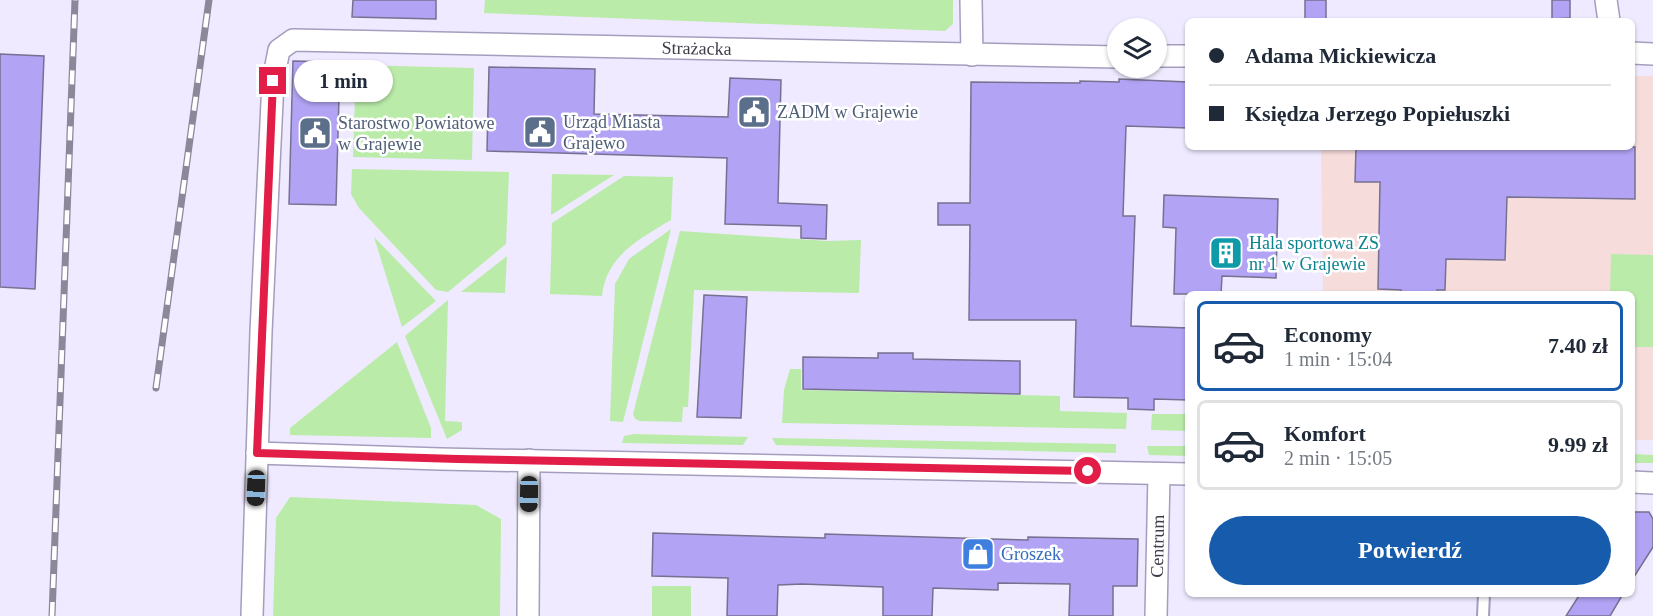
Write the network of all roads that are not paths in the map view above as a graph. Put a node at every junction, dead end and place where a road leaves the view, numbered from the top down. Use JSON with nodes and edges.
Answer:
{"nodes":[{"id":1,"x":971,"y":0,"type":"edge"},
{"id":2,"x":1606,"y":0,"type":"edge"},
{"id":3,"x":1609,"y":18,"type":"edge"},
{"id":4,"x":1635,"y":53,"type":"edge"},
{"id":5,"x":1653,"y":54,"type":"edge"},
{"id":6,"x":972,"y":55,"type":"junction"},
{"id":7,"x":1167,"y":56,"type":"edge"},
{"id":8,"x":1185,"y":56,"type":"edge"},
{"id":9,"x":1107,"y":57,"type":"edge"},
{"id":10,"x":257,"y":453,"type":"junction"},
{"id":11,"x":529,"y":460,"type":"junction"},
{"id":12,"x":1159,"y":474,"type":"junction"},
{"id":13,"x":1185,"y":474,"type":"edge"},
{"id":14,"x":1635,"y":482,"type":"edge"},
{"id":15,"x":1653,"y":483,"type":"edge"},
{"id":16,"x":1484,"y":597,"type":"edge"},
{"id":17,"x":252,"y":616,"type":"edge"},
{"id":18,"x":528,"y":616,"type":"edge"},
{"id":19,"x":1156,"y":616,"type":"edge"},
{"id":20,"x":1483,"y":616,"type":"edge"}],
"edges":[{"from":1,"to":6,"type":"street"},
{"from":2,"to":3,"type":"street"},
{"from":4,"to":5,"type":"street"},
{"from":6,"to":9,"type":"street","name":"Strażacka"},
{"from":6,"to":10,"type":"street","name":"Strażacka"},
{"from":7,"to":8,"type":"street"},
{"from":10,"to":11,"type":"street"},
{"from":10,"to":17,"type":"street"},
{"from":11,"to":12,"type":"street"},
{"from":11,"to":18,"type":"street"},
{"from":12,"to":13,"type":"street"},
{"from":12,"to":19,"type":"street","name":"Centrum"},
{"from":14,"to":15,"type":"street"},
{"from":16,"to":20,"type":"lane"}]}
